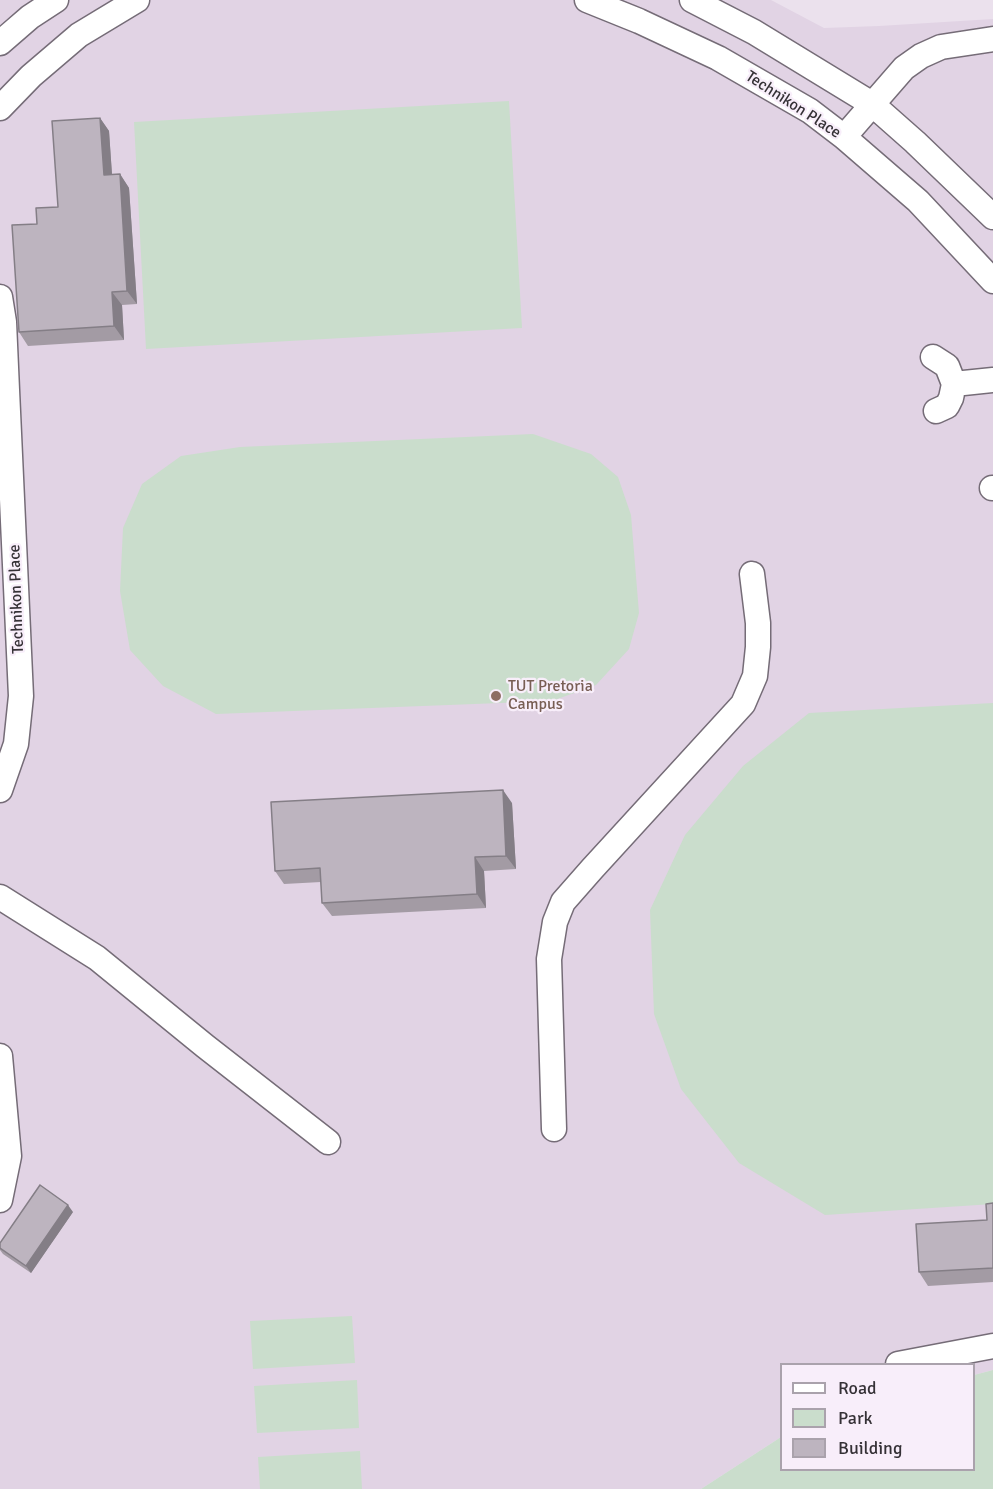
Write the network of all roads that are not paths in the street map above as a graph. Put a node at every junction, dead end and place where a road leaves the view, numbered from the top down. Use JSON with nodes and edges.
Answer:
{"nodes":[{"id":1,"x":56,"y":0,"type":"edge"},
{"id":2,"x":137,"y":0,"type":"edge"},
{"id":3,"x":587,"y":0,"type":"edge"},
{"id":4,"x":692,"y":0,"type":"edge"},
{"id":5,"x":30,"y":17,"type":"junction"},
{"id":6,"x":0,"y":20,"type":"edge"},
{"id":7,"x":993,"y":39,"type":"edge"},
{"id":8,"x":0,"y":43,"type":"edge"},
{"id":9,"x":872,"y":105,"type":"junction"},
{"id":10,"x":0,"y":108,"type":"edge"},
{"id":11,"x":844,"y":138,"type":"junction"},
{"id":12,"x":993,"y":217,"type":"edge"},
{"id":13,"x":993,"y":281,"type":"edge"},
{"id":14,"x":0,"y":297,"type":"edge"},
{"id":15,"x":933,"y":357,"type":"dead end"},
{"id":16,"x":993,"y":381,"type":"edge"},
{"id":17,"x":954,"y":384,"type":"junction"},
{"id":18,"x":936,"y":411,"type":"dead end"},
{"id":19,"x":752,"y":574,"type":"dead end"},
{"id":20,"x":0,"y":790,"type":"edge"},
{"id":21,"x":0,"y":897,"type":"edge"},
{"id":22,"x":0,"y":1056,"type":"edge"},
{"id":23,"x":554,"y":1129,"type":"dead end"},
{"id":24,"x":328,"y":1142,"type":"dead end"},
{"id":25,"x":0,"y":1200,"type":"edge"},
{"id":26,"x":993,"y":1346,"type":"edge"},
{"id":27,"x":908,"y":1363,"type":"edge"}],
"edges":[{"from":1,"to":5,"type":"street"},
{"from":2,"to":10,"type":"street"},
{"from":3,"to":11,"type":"street","name":"Technikon Place"},
{"from":4,"to":9,"type":"street"},
{"from":5,"to":6,"type":"street"},
{"from":5,"to":8,"type":"street"},
{"from":7,"to":9,"type":"street"},
{"from":9,"to":11,"type":"street"},
{"from":9,"to":12,"type":"street"},
{"from":11,"to":13,"type":"street","name":"Technikon Place"},
{"from":14,"to":20,"type":"street","name":"Technikon Place"},
{"from":15,"to":17,"type":"street"},
{"from":16,"to":17,"type":"street"},
{"from":17,"to":18,"type":"street"},
{"from":19,"to":23,"type":"street"},
{"from":21,"to":24,"type":"street"},
{"from":22,"to":25,"type":"street"},
{"from":26,"to":27,"type":"street"}]}
